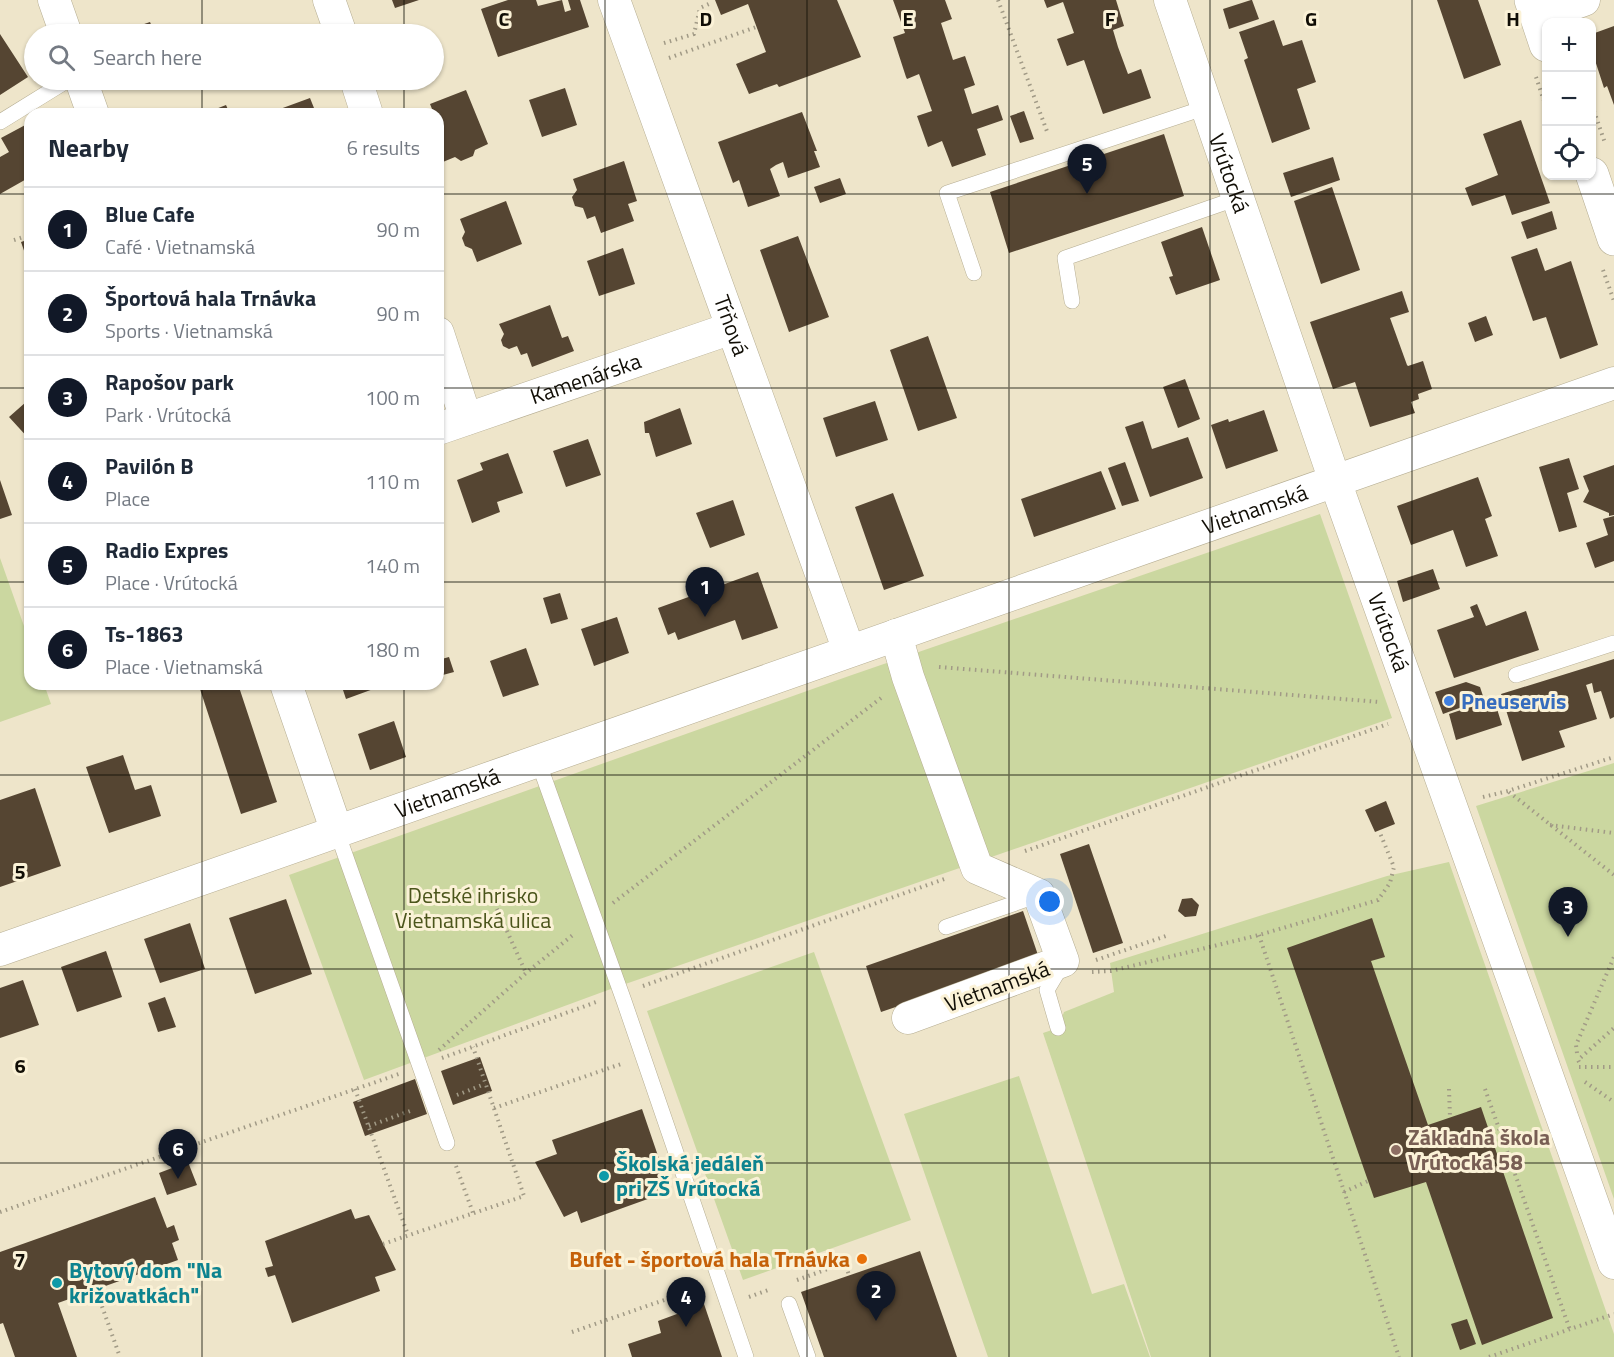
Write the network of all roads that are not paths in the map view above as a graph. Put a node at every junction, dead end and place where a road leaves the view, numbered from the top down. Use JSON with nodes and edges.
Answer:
{"nodes":[{"id":1,"x":54,"y":0,"type":"edge"},
{"id":2,"x":329,"y":0,"type":"edge"},
{"id":3,"x":614,"y":0,"type":"edge"},
{"id":4,"x":1170,"y":0,"type":"edge"},
{"id":5,"x":1584,"y":0,"type":"edge"},
{"id":6,"x":1538,"y":21,"type":"edge"},
{"id":7,"x":62,"y":24,"type":"edge"},
{"id":8,"x":337,"y":24,"type":"edge"},
{"id":9,"x":52,"y":90,"type":"edge"},
{"id":10,"x":85,"y":90,"type":"edge"},
{"id":11,"x":359,"y":90,"type":"edge"},
{"id":12,"x":1207,"y":107,"type":"junction"},
{"id":13,"x":91,"y":108,"type":"edge"},
{"id":14,"x":365,"y":108,"type":"edge"},
{"id":15,"x":0,"y":122,"type":"edge"},
{"id":16,"x":1599,"y":161,"type":"edge"},
{"id":17,"x":1238,"y":198,"type":"junction"},
{"id":18,"x":1614,"y":239,"type":"edge"},
{"id":19,"x":974,"y":273,"type":"dead end"},
{"id":20,"x":1072,"y":301,"type":"dead end"},
{"id":21,"x":732,"y":328,"type":"junction"},
{"id":22,"x":444,"y":372,"type":"edge"},
{"id":23,"x":1614,"y":383,"type":"edge"},
{"id":24,"x":452,"y":424,"type":"edge"},
{"id":25,"x":1335,"y":481,"type":"junction"},
{"id":26,"x":896,"y":635,"type":"junction"},
{"id":27,"x":1614,"y":643,"type":"edge"},
{"id":28,"x":849,"y":651,"type":"junction"},
{"id":29,"x":1516,"y":675,"type":"dead end"},
{"id":30,"x":288,"y":690,"type":"edge"},
{"id":31,"x":538,"y":761,"type":"junction"},
{"id":32,"x":337,"y":832,"type":"junction"},
{"id":33,"x":1039,"y":895,"type":"junction"},
{"id":34,"x":946,"y":927,"type":"dead end"},
{"id":35,"x":0,"y":950,"type":"edge"},
{"id":36,"x":1064,"y":962,"type":"junction"},
{"id":37,"x":908,"y":1018,"type":"dead end"},
{"id":38,"x":1058,"y":1028,"type":"dead end"},
{"id":39,"x":447,"y":1143,"type":"road end"},
{"id":40,"x":1614,"y":1263,"type":"edge"},
{"id":41,"x":789,"y":1304,"type":"dead end"},
{"id":42,"x":746,"y":1357,"type":"edge"},
{"id":43,"x":807,"y":1357,"type":"edge"}],
"edges":[{"from":1,"to":7,"type":"street"},
{"from":2,"to":8,"type":"street"},
{"from":3,"to":21,"type":"street","name":"Tŕňová"},
{"from":4,"to":12,"type":"street","name":"Vrútocká"},
{"from":5,"to":6,"type":"street"},
{"from":9,"to":15,"type":"lane"},
{"from":10,"to":13,"type":"street"},
{"from":11,"to":14,"type":"street"},
{"from":12,"to":17,"type":"street","name":"Vrútocká"},
{"from":12,"to":19,"type":"lane"},
{"from":16,"to":18,"type":"street"},
{"from":17,"to":20,"type":"lane"},
{"from":17,"to":25,"type":"street","name":"Vrútocká"},
{"from":21,"to":24,"type":"street","name":"Kamenárska"},
{"from":21,"to":28,"type":"street","name":"Tŕňová"},
{"from":22,"to":24,"type":"street"},
{"from":23,"to":25,"type":"street","name":"Vietnamská"},
{"from":25,"to":26,"type":"street","name":"Vietnamská"},
{"from":25,"to":40,"type":"street","name":"Vrútocká"},
{"from":26,"to":28,"type":"street","name":"Vietnamská"},
{"from":26,"to":33,"type":"street"},
{"from":27,"to":29,"type":"lane"},
{"from":28,"to":31,"type":"street","name":"Vietnamská"},
{"from":30,"to":32,"type":"street"},
{"from":31,"to":32,"type":"street","name":"Vietnamská"},
{"from":31,"to":42,"type":"lane"},
{"from":32,"to":35,"type":"street","name":"Vietnamská"},
{"from":32,"to":39,"type":"lane"},
{"from":33,"to":34,"type":"lane"},
{"from":33,"to":36,"type":"street","name":"Vietnamská"},
{"from":36,"to":37,"type":"street","name":"Vietnamská"},
{"from":36,"to":38,"type":"lane"},
{"from":41,"to":43,"type":"lane"}]}
